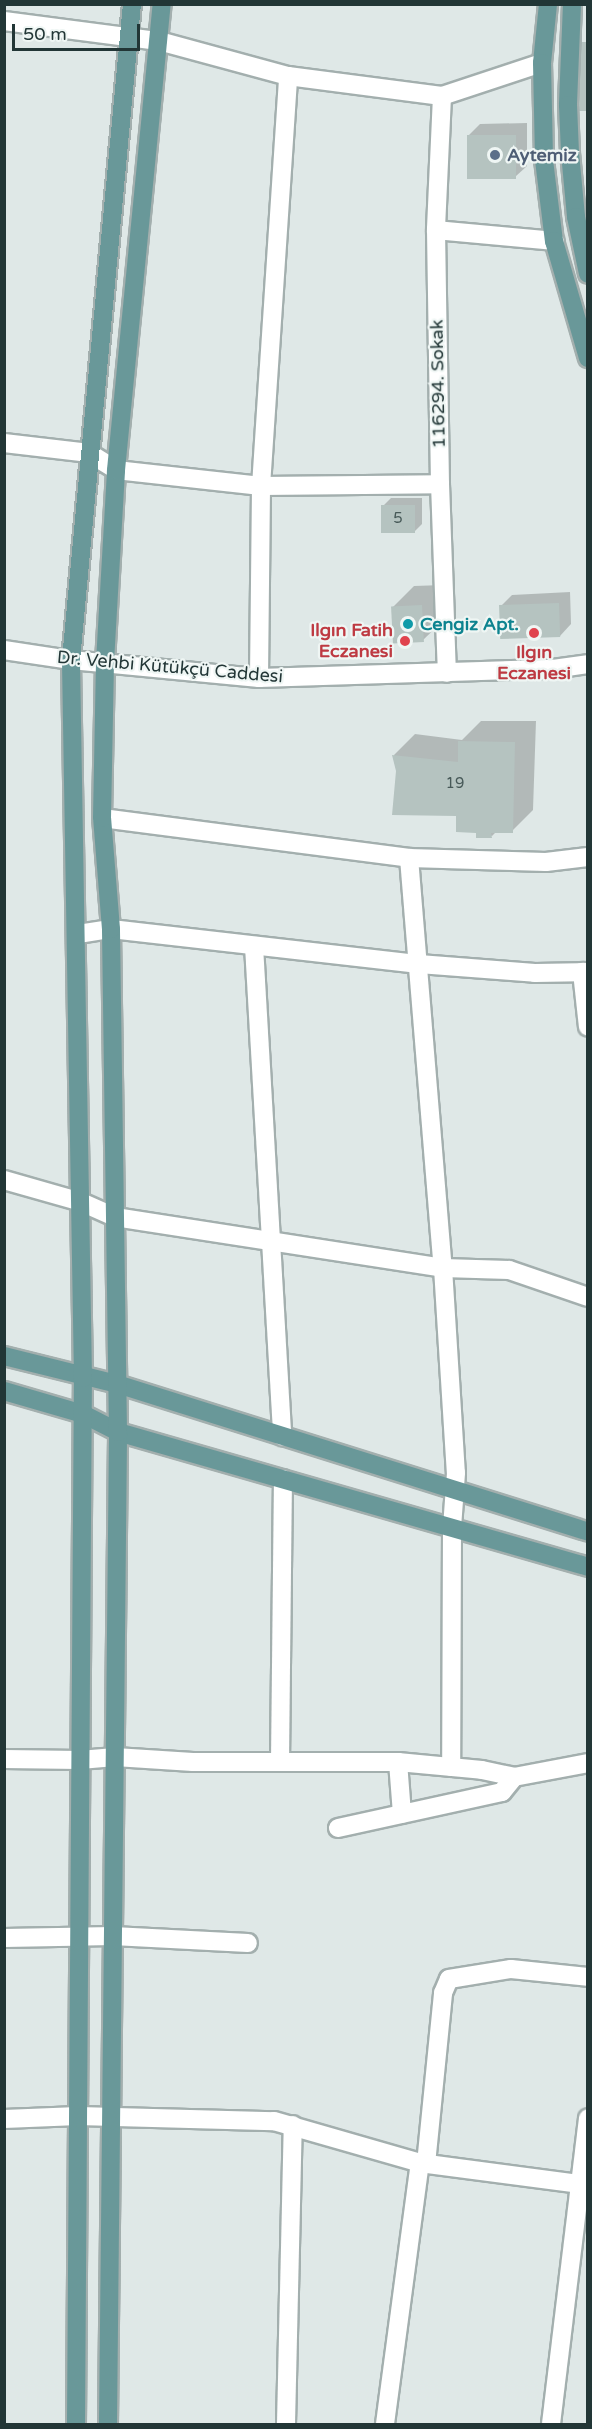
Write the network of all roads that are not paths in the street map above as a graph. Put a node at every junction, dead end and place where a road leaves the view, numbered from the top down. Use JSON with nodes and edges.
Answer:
{"nodes":[{"id":1,"x":132,"y":4,"type":"edge"},
{"id":2,"x":162,"y":4,"type":"edge"},
{"id":3,"x":548,"y":4,"type":"edge"},
{"id":4,"x":572,"y":4,"type":"edge"},
{"id":5,"x":4,"y":21,"type":"edge"},
{"id":6,"x":129,"y":37,"type":"junction"},
{"id":7,"x":159,"y":41,"type":"junction"},
{"id":8,"x":542,"y":63,"type":"junction"},
{"id":9,"x":288,"y":76,"type":"junction"},
{"id":10,"x":442,"y":96,"type":"junction"},
{"id":11,"x":436,"y":230,"type":"junction"},
{"id":12,"x":554,"y":241,"type":"junction"},
{"id":13,"x":587,"y":272,"type":"edge"},
{"id":14,"x":588,"y":358,"type":"edge"},
{"id":15,"x":4,"y":443,"type":"edge"},
{"id":16,"x":89,"y":453,"type":"junction"},
{"id":17,"x":117,"y":470,"type":"junction"},
{"id":18,"x":440,"y":484,"type":"junction"},
{"id":19,"x":261,"y":486,"type":"junction"},
{"id":20,"x":4,"y":650,"type":"edge"},
{"id":21,"x":71,"y":660,"type":"junction"},
{"id":22,"x":105,"y":662,"type":"junction"},
{"id":23,"x":588,"y":664,"type":"edge"},
{"id":24,"x":447,"y":673,"type":"junction"},
{"id":25,"x":259,"y":678,"type":"junction"},
{"id":26,"x":102,"y":818,"type":"junction"},
{"id":27,"x":588,"y":857,"type":"edge"},
{"id":28,"x":409,"y":858,"type":"junction"},
{"id":29,"x":111,"y":929,"type":"junction"},
{"id":30,"x":78,"y":934,"type":"junction"},
{"id":31,"x":254,"y":946,"type":"junction"},
{"id":32,"x":419,"y":964,"type":"junction"},
{"id":33,"x":585,"y":972,"type":"edge"},
{"id":34,"x":588,"y":1028,"type":"edge"},
{"id":35,"x":4,"y":1180,"type":"edge"},
{"id":36,"x":81,"y":1202,"type":"junction"},
{"id":37,"x":115,"y":1217,"type":"junction"},
{"id":38,"x":273,"y":1242,"type":"junction"},
{"id":39,"x":443,"y":1268,"type":"junction"},
{"id":40,"x":588,"y":1297,"type":"edge"},
{"id":41,"x":4,"y":1356,"type":"edge"},
{"id":42,"x":83,"y":1378,"type":"junction"},
{"id":43,"x":117,"y":1384,"type":"junction"},
{"id":44,"x":4,"y":1391,"type":"edge"},
{"id":45,"x":83,"y":1414,"type":"junction"},
{"id":46,"x":118,"y":1432,"type":"junction"},
{"id":47,"x":282,"y":1436,"type":"junction"},
{"id":48,"x":283,"y":1479,"type":"junction"},
{"id":49,"x":455,"y":1490,"type":"junction"},
{"id":50,"x":452,"y":1528,"type":"junction"},
{"id":51,"x":588,"y":1532,"type":"edge"},
{"id":52,"x":588,"y":1567,"type":"edge"},
{"id":53,"x":115,"y":1757,"type":"junction"},
{"id":54,"x":4,"y":1759,"type":"edge"},
{"id":55,"x":80,"y":1760,"type":"junction"},
{"id":56,"x":280,"y":1762,"type":"junction"},
{"id":57,"x":398,"y":1762,"type":"junction"},
{"id":58,"x":588,"y":1763,"type":"edge"},
{"id":59,"x":451,"y":1767,"type":"junction"},
{"id":60,"x":514,"y":1777,"type":"junction"},
{"id":61,"x":402,"y":1814,"type":"junction"},
{"id":62,"x":338,"y":1828,"type":"dead end"},
{"id":63,"x":79,"y":1936,"type":"junction"},
{"id":64,"x":113,"y":1936,"type":"junction"},
{"id":65,"x":4,"y":1938,"type":"edge"},
{"id":66,"x":248,"y":1943,"type":"dead end"},
{"id":67,"x":588,"y":1977,"type":"edge"},
{"id":68,"x":78,"y":2116,"type":"junction"},
{"id":69,"x":111,"y":2118,"type":"junction"},
{"id":70,"x":588,"y":2118,"type":"edge"},
{"id":71,"x":4,"y":2119,"type":"edge"},
{"id":72,"x":293,"y":2126,"type":"junction"},
{"id":73,"x":423,"y":2164,"type":"junction"},
{"id":74,"x":579,"y":2184,"type":"junction"},
{"id":75,"x":76,"y":2424,"type":"edge"},
{"id":76,"x":108,"y":2424,"type":"edge"},
{"id":77,"x":286,"y":2424,"type":"edge"},
{"id":78,"x":386,"y":2424,"type":"edge"},
{"id":79,"x":551,"y":2424,"type":"edge"}],
"edges":[{"from":1,"to":6,"type":"main road"},
{"from":2,"to":7,"type":"main road"},
{"from":3,"to":8,"type":"main road"},
{"from":4,"to":13,"type":"main road"},
{"from":5,"to":6,"type":"street"},
{"from":6,"to":7,"type":"street"},
{"from":6,"to":16,"type":"main road"},
{"from":7,"to":9,"type":"street"},
{"from":7,"to":17,"type":"main road"},
{"from":8,"to":10,"type":"street"},
{"from":8,"to":12,"type":"main road"},
{"from":9,"to":10,"type":"street"},
{"from":9,"to":19,"type":"street"},
{"from":10,"to":11,"type":"street","name":"116294. Sokak"},
{"from":11,"to":12,"type":"street"},
{"from":11,"to":18,"type":"street","name":"116294. Sokak"},
{"from":12,"to":14,"type":"main road"},
{"from":15,"to":16,"type":"street"},
{"from":16,"to":17,"type":"street"},
{"from":16,"to":21,"type":"main road"},
{"from":17,"to":19,"type":"street"},
{"from":17,"to":22,"type":"main road"},
{"from":18,"to":19,"type":"street"},
{"from":18,"to":24,"type":"street","name":"116294. Sokak"},
{"from":19,"to":25,"type":"street"},
{"from":20,"to":21,"type":"street","name":"Dr. Vehbi Kütükçü Caddesi"},
{"from":21,"to":22,"type":"street","name":"Dr. Vehbi Kütükçü Caddesi"},
{"from":21,"to":30,"type":"main road"},
{"from":22,"to":25,"type":"street","name":"Dr. Vehbi Kütükçü Caddesi"},
{"from":22,"to":26,"type":"main road"},
{"from":23,"to":24,"type":"street","name":"Dr. Vehbi Kütükçü Caddesi"},
{"from":24,"to":25,"type":"street","name":"Dr. Vehbi Kütükçü Caddesi"},
{"from":26,"to":28,"type":"street"},
{"from":26,"to":29,"type":"main road"},
{"from":27,"to":28,"type":"street"},
{"from":28,"to":32,"type":"street"},
{"from":29,"to":30,"type":"street"},
{"from":29,"to":31,"type":"street"},
{"from":29,"to":37,"type":"main road"},
{"from":30,"to":36,"type":"main road"},
{"from":31,"to":32,"type":"street"},
{"from":31,"to":38,"type":"street"},
{"from":32,"to":33,"type":"street"},
{"from":32,"to":39,"type":"street"},
{"from":33,"to":34,"type":"street"},
{"from":35,"to":36,"type":"street"},
{"from":36,"to":37,"type":"street"},
{"from":36,"to":42,"type":"main road"},
{"from":37,"to":38,"type":"street"},
{"from":37,"to":43,"type":"main road"},
{"from":38,"to":39,"type":"street"},
{"from":38,"to":47,"type":"street"},
{"from":39,"to":40,"type":"street"},
{"from":39,"to":49,"type":"street"},
{"from":41,"to":42,"type":"main road"},
{"from":42,"to":43,"type":"main road"},
{"from":42,"to":45,"type":"main road"},
{"from":43,"to":46,"type":"main road"},
{"from":43,"to":47,"type":"main road"},
{"from":44,"to":45,"type":"main road"},
{"from":45,"to":46,"type":"main road"},
{"from":45,"to":55,"type":"main road"},
{"from":46,"to":48,"type":"main road"},
{"from":46,"to":53,"type":"main road"},
{"from":47,"to":49,"type":"main road"},
{"from":48,"to":50,"type":"main road"},
{"from":48,"to":56,"type":"street"},
{"from":49,"to":50,"type":"street"},
{"from":49,"to":51,"type":"main road"},
{"from":50,"to":52,"type":"main road"},
{"from":50,"to":59,"type":"street"},
{"from":53,"to":55,"type":"street"},
{"from":53,"to":56,"type":"street"},
{"from":53,"to":64,"type":"main road"},
{"from":54,"to":55,"type":"street"},
{"from":55,"to":63,"type":"main road"},
{"from":56,"to":57,"type":"street"},
{"from":57,"to":59,"type":"street"},
{"from":57,"to":61,"type":"street"},
{"from":58,"to":60,"type":"street"},
{"from":59,"to":60,"type":"street"},
{"from":60,"to":61,"type":"street"},
{"from":61,"to":62,"type":"street"},
{"from":63,"to":64,"type":"street"},
{"from":63,"to":65,"type":"street"},
{"from":63,"to":68,"type":"main road"},
{"from":64,"to":66,"type":"street"},
{"from":64,"to":69,"type":"main road"},
{"from":67,"to":73,"type":"street"},
{"from":68,"to":69,"type":"street"},
{"from":68,"to":71,"type":"street"},
{"from":68,"to":75,"type":"main road"},
{"from":69,"to":72,"type":"street"},
{"from":69,"to":76,"type":"main road"},
{"from":70,"to":74,"type":"street"},
{"from":72,"to":73,"type":"street"},
{"from":72,"to":77,"type":"street"},
{"from":73,"to":74,"type":"street"},
{"from":73,"to":78,"type":"street"},
{"from":74,"to":79,"type":"street"}]}
